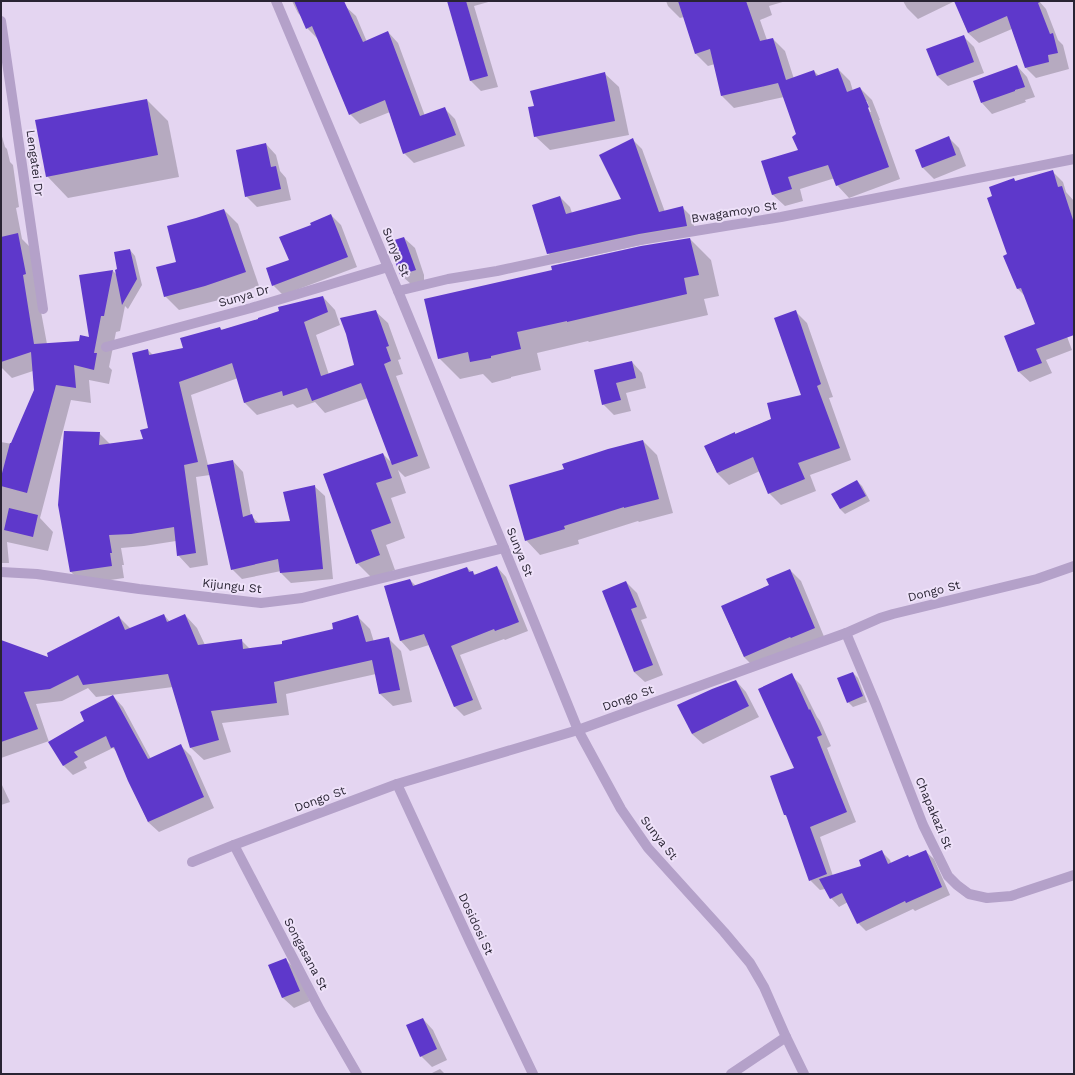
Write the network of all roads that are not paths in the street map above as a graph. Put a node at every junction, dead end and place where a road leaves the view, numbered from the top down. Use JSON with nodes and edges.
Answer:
{"nodes":[{"id":1,"x":276,"y":1,"type":"edge"},
{"id":2,"x":1,"y":21,"type":"edge"},
{"id":3,"x":1074,"y":159,"type":"edge"},
{"id":4,"x":388,"y":267,"type":"junction"},
{"id":5,"x":398,"y":291,"type":"junction"},
{"id":6,"x":43,"y":309,"type":"dead end"},
{"id":7,"x":106,"y":347,"type":"dead end"},
{"id":8,"x":504,"y":548,"type":"junction"},
{"id":9,"x":1074,"y":566,"type":"edge"},
{"id":10,"x":1,"y":572,"type":"edge"},
{"id":11,"x":846,"y":633,"type":"junction"},
{"id":12,"x":578,"y":730,"type":"junction"},
{"id":13,"x":397,"y":784,"type":"junction"},
{"id":14,"x":234,"y":845,"type":"junction"},
{"id":15,"x":192,"y":862,"type":"dead end"},
{"id":16,"x":1074,"y":875,"type":"edge"},
{"id":17,"x":786,"y":1037,"type":"junction"},
{"id":18,"x":357,"y":1074,"type":"edge"},
{"id":19,"x":533,"y":1074,"type":"edge"},
{"id":20,"x":731,"y":1074,"type":"edge"},
{"id":21,"x":804,"y":1074,"type":"edge"}],
"edges":[{"from":1,"to":4,"type":"street","name":"Sunya St"},
{"from":2,"to":6,"type":"street","name":"Lengatei Dr"},
{"from":3,"to":5,"type":"street","name":"Bwagamoyo St"},
{"from":4,"to":5,"type":"street","name":"Sunya St"},
{"from":4,"to":7,"type":"street","name":"Sunya Dr"},
{"from":5,"to":8,"type":"street","name":"Sunya St"},
{"from":8,"to":10,"type":"street","name":"Kijungu St"},
{"from":8,"to":12,"type":"street","name":"Sunya St"},
{"from":9,"to":11,"type":"street","name":"Dongo St"},
{"from":11,"to":12,"type":"street","name":"Dongo St"},
{"from":11,"to":16,"type":"street","name":"Chapakazi St"},
{"from":12,"to":13,"type":"street","name":"Dongo St"},
{"from":12,"to":17,"type":"street","name":"Sunya St"},
{"from":13,"to":14,"type":"street","name":"Dongo St"},
{"from":13,"to":19,"type":"street","name":"Dosidosi St"},
{"from":14,"to":15,"type":"street","name":"Dongo St"},
{"from":14,"to":18,"type":"street","name":"Songasana St"},
{"from":17,"to":20,"type":"street"},
{"from":17,"to":21,"type":"street","name":"Sunya St"}]}
